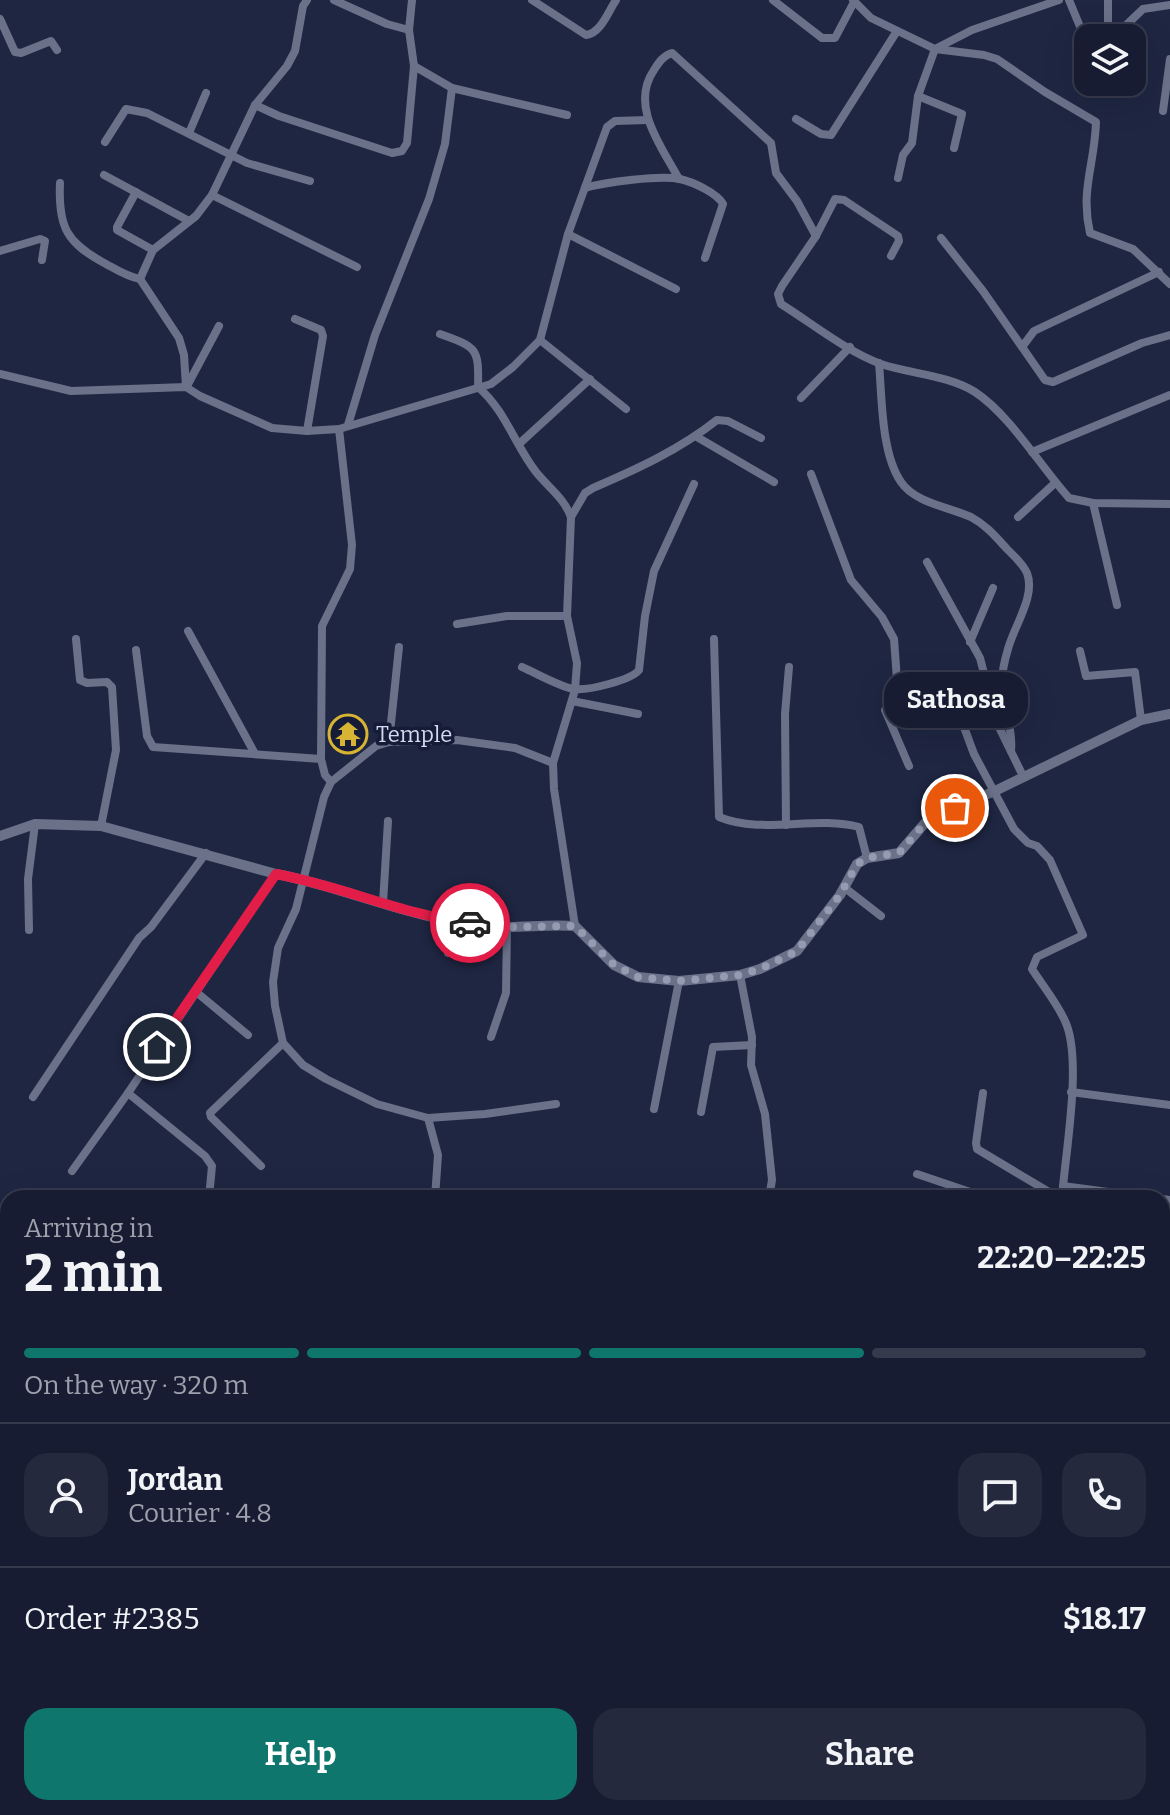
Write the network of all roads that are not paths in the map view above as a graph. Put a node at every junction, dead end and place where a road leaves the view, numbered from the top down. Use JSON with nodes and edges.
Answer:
{"nodes":[{"id":1,"x":307,"y":0,"type":"edge"},
{"id":2,"x":334,"y":0,"type":"edge"},
{"id":3,"x":412,"y":0,"type":"edge"},
{"id":4,"x":532,"y":0,"type":"edge"},
{"id":5,"x":616,"y":0,"type":"edge"},
{"id":6,"x":773,"y":0,"type":"edge"},
{"id":7,"x":1059,"y":0,"type":"edge"},
{"id":8,"x":1069,"y":0,"type":"edge"},
{"id":9,"x":1108,"y":0,"type":"edge"},
{"id":10,"x":853,"y":1,"type":"edge"},
{"id":11,"x":1170,"y":5,"type":"edge"},
{"id":12,"x":0,"y":19,"type":"edge"},
{"id":13,"x":1079,"y":24,"type":"edge"},
{"id":14,"x":1109,"y":24,"type":"edge"},
{"id":15,"x":1127,"y":24,"type":"edge"},
{"id":16,"x":409,"y":30,"type":"junction"},
{"id":17,"x":897,"y":31,"type":"junction"},
{"id":18,"x":935,"y":49,"type":"junction"},
{"id":19,"x":57,"y":50,"type":"dead end"},
{"id":20,"x":1170,"y":59,"type":"edge"},
{"id":21,"x":414,"y":66,"type":"junction"},
{"id":22,"x":452,"y":88,"type":"junction"},
{"id":23,"x":206,"y":93,"type":"dead end"},
{"id":24,"x":918,"y":96,"type":"junction"},
{"id":25,"x":255,"y":105,"type":"junction"},
{"id":26,"x":1163,"y":111,"type":"dead end"},
{"id":27,"x":567,"y":115,"type":"dead end"},
{"id":28,"x":796,"y":119,"type":"dead end"},
{"id":29,"x":647,"y":120,"type":"junction"},
{"id":30,"x":189,"y":133,"type":"junction"},
{"id":31,"x":105,"y":142,"type":"dead end"},
{"id":32,"x":954,"y":148,"type":"dead end"},
{"id":33,"x":230,"y":154,"type":"junction"},
{"id":34,"x":104,"y":175,"type":"dead end"},
{"id":35,"x":898,"y":178,"type":"dead end"},
{"id":36,"x":679,"y":179,"type":"junction"},
{"id":37,"x":310,"y":181,"type":"dead end"},
{"id":38,"x":60,"y":183,"type":"dead end"},
{"id":39,"x":585,"y":188,"type":"junction"},
{"id":40,"x":136,"y":192,"type":"junction"},
{"id":41,"x":212,"y":195,"type":"junction"},
{"id":42,"x":189,"y":221,"type":"junction"},
{"id":43,"x":568,"y":234,"type":"junction"},
{"id":44,"x":816,"y":236,"type":"junction"},
{"id":45,"x":941,"y":238,"type":"dead end"},
{"id":46,"x":153,"y":250,"type":"junction"},
{"id":47,"x":0,"y":251,"type":"edge"},
{"id":48,"x":891,"y":256,"type":"dead end"},
{"id":49,"x":705,"y":258,"type":"dead end"},
{"id":50,"x":42,"y":260,"type":"dead end"},
{"id":51,"x":357,"y":267,"type":"dead end"},
{"id":52,"x":1159,"y":272,"type":"junction"},
{"id":53,"x":1170,"y":277,"type":"edge"},
{"id":54,"x":140,"y":279,"type":"junction"},
{"id":55,"x":1170,"y":284,"type":"edge"},
{"id":56,"x":676,"y":289,"type":"dead end"},
{"id":57,"x":295,"y":319,"type":"dead end"},
{"id":58,"x":219,"y":326,"type":"dead end"},
{"id":59,"x":440,"y":334,"type":"dead end"},
{"id":60,"x":1170,"y":335,"type":"edge"},
{"id":61,"x":540,"y":340,"type":"junction"},
{"id":62,"x":850,"y":347,"type":"junction"},
{"id":63,"x":1022,"y":347,"type":"junction"},
{"id":64,"x":879,"y":363,"type":"junction"},
{"id":65,"x":0,"y":374,"type":"edge"},
{"id":66,"x":590,"y":379,"type":"junction"},
{"id":67,"x":186,"y":387,"type":"junction"},
{"id":68,"x":478,"y":387,"type":"junction"},
{"id":69,"x":1170,"y":395,"type":"edge"},
{"id":70,"x":801,"y":398,"type":"dead end"},
{"id":71,"x":626,"y":409,"type":"dead end"},
{"id":72,"x":343,"y":427,"type":"junction"},
{"id":73,"x":307,"y":431,"type":"junction"},
{"id":74,"x":697,"y":437,"type":"junction"},
{"id":75,"x":761,"y":438,"type":"dead end"},
{"id":76,"x":519,"y":444,"type":"junction"},
{"id":77,"x":1032,"y":452,"type":"junction"},
{"id":78,"x":811,"y":474,"type":"dead end"},
{"id":79,"x":774,"y":482,"type":"dead end"},
{"id":80,"x":1055,"y":483,"type":"junction"},
{"id":81,"x":694,"y":484,"type":"dead end"},
{"id":82,"x":1093,"y":503,"type":"junction"},
{"id":83,"x":1170,"y":504,"type":"edge"},
{"id":84,"x":571,"y":517,"type":"junction"},
{"id":85,"x":1018,"y":517,"type":"dead end"},
{"id":86,"x":927,"y":562,"type":"dead end"},
{"id":87,"x":993,"y":588,"type":"dead end"},
{"id":88,"x":1117,"y":605,"type":"dead end"},
{"id":89,"x":567,"y":616,"type":"junction"},
{"id":90,"x":457,"y":624,"type":"dead end"},
{"id":91,"x":188,"y":631,"type":"dead end"},
{"id":92,"x":76,"y":639,"type":"dead end"},
{"id":93,"x":714,"y":639,"type":"dead end"},
{"id":94,"x":970,"y":642,"type":"junction"},
{"id":95,"x":399,"y":647,"type":"dead end"},
{"id":96,"x":136,"y":650,"type":"dead end"},
{"id":97,"x":1080,"y":651,"type":"dead end"},
{"id":98,"x":522,"y":667,"type":"dead end"},
{"id":99,"x":789,"y":667,"type":"dead end"},
{"id":100,"x":575,"y":690,"type":"junction"},
{"id":101,"x":901,"y":696,"type":"junction"},
{"id":102,"x":572,"y":701,"type":"junction"},
{"id":103,"x":638,"y":714,"type":"dead end"},
{"id":104,"x":1170,"y":714,"type":"edge"},
{"id":105,"x":1141,"y":720,"type":"junction"},
{"id":106,"x":389,"y":742,"type":"junction"},
{"id":107,"x":1011,"y":751,"type":"junction"},
{"id":108,"x":254,"y":752,"type":"junction"},
{"id":109,"x":321,"y":759,"type":"junction"},
{"id":110,"x":553,"y":763,"type":"junction"},
{"id":111,"x":909,"y":766,"type":"dead end"},
{"id":112,"x":1023,"y":776,"type":"junction"},
{"id":113,"x":331,"y":782,"type":"junction"},
{"id":114,"x":995,"y":791,"type":"junction"},
{"id":115,"x":388,"y":821,"type":"dead end"},
{"id":116,"x":35,"y":824,"type":"junction"},
{"id":117,"x":786,"y":825,"type":"junction"},
{"id":118,"x":101,"y":826,"type":"junction"},
{"id":119,"x":0,"y":836,"type":"edge"},
{"id":120,"x":206,"y":853,"type":"junction"},
{"id":121,"x":867,"y":858,"type":"junction"},
{"id":122,"x":276,"y":874,"type":"junction"},
{"id":123,"x":305,"y":879,"type":"junction"},
{"id":124,"x":845,"y":888,"type":"junction"},
{"id":125,"x":383,"y":903,"type":"junction"},
{"id":126,"x":881,"y":916,"type":"dead end"},
{"id":127,"x":453,"y":921,"type":"junction"},
{"id":128,"x":575,"y":926,"type":"junction"},
{"id":129,"x":507,"y":927,"type":"junction"},
{"id":130,"x":29,"y":930,"type":"dead end"},
{"id":131,"x":448,"y":953,"type":"dead end"},
{"id":132,"x":740,"y":975,"type":"junction"},
{"id":133,"x":679,"y":981,"type":"junction"},
{"id":134,"x":195,"y":991,"type":"junction"},
{"id":135,"x":248,"y":1035,"type":"dead end"},
{"id":136,"x":491,"y":1037,"type":"dead end"},
{"id":137,"x":283,"y":1043,"type":"junction"},
{"id":138,"x":752,"y":1045,"type":"junction"},
{"id":139,"x":1071,"y":1092,"type":"junction"},
{"id":140,"x":128,"y":1093,"type":"junction"},
{"id":141,"x":983,"y":1093,"type":"dead end"},
{"id":142,"x":33,"y":1097,"type":"dead end"},
{"id":143,"x":556,"y":1104,"type":"dead end"},
{"id":144,"x":1170,"y":1105,"type":"edge"},
{"id":145,"x":654,"y":1109,"type":"dead end"},
{"id":146,"x":701,"y":1112,"type":"dead end"},
{"id":147,"x":428,"y":1118,"type":"junction"},
{"id":148,"x":261,"y":1166,"type":"dead end"},
{"id":149,"x":72,"y":1171,"type":"dead end"},
{"id":150,"x":917,"y":1174,"type":"dead end"},
{"id":151,"x":1063,"y":1186,"type":"junction"},
{"id":152,"x":211,"y":1190,"type":"edge"},
{"id":153,"x":436,"y":1190,"type":"edge"},
{"id":154,"x":770,"y":1190,"type":"edge"},
{"id":155,"x":964,"y":1190,"type":"edge"},
{"id":156,"x":1046,"y":1190,"type":"edge"},
{"id":157,"x":1063,"y":1190,"type":"edge"},
{"id":158,"x":1093,"y":1190,"type":"edge"}],
"edges":[{"from":1,"to":25,"type":"street"},
{"from":2,"to":16,"type":"street"},
{"from":3,"to":16,"type":"street"},
{"from":4,"to":5,"type":"street"},
{"from":6,"to":10,"type":"street"},
{"from":7,"to":18,"type":"street"},
{"from":8,"to":13,"type":"street"},
{"from":9,"to":14,"type":"street"},
{"from":10,"to":17,"type":"street"},
{"from":11,"to":15,"type":"street"},
{"from":12,"to":19,"type":"street"},
{"from":16,"to":21,"type":"street"},
{"from":17,"to":18,"type":"street"},
{"from":17,"to":28,"type":"street"},
{"from":18,"to":24,"type":"street"},
{"from":18,"to":52,"type":"street"},
{"from":20,"to":26,"type":"street"},
{"from":21,"to":22,"type":"street"},
{"from":21,"to":25,"type":"street"},
{"from":22,"to":27,"type":"street"},
{"from":22,"to":72,"type":"street"},
{"from":23,"to":30,"type":"street"},
{"from":24,"to":32,"type":"street"},
{"from":24,"to":35,"type":"street"},
{"from":25,"to":33,"type":"street"},
{"from":29,"to":36,"type":"street"},
{"from":29,"to":39,"type":"street"},
{"from":29,"to":44,"type":"street"},
{"from":30,"to":31,"type":"street"},
{"from":30,"to":33,"type":"street"},
{"from":33,"to":37,"type":"street"},
{"from":33,"to":41,"type":"street"},
{"from":34,"to":40,"type":"street"},
{"from":36,"to":39,"type":"street"},
{"from":36,"to":49,"type":"street"},
{"from":38,"to":54,"type":"street"},
{"from":39,"to":43,"type":"street"},
{"from":40,"to":42,"type":"street"},
{"from":40,"to":46,"type":"street"},
{"from":41,"to":42,"type":"street"},
{"from":41,"to":51,"type":"street"},
{"from":42,"to":46,"type":"street"},
{"from":43,"to":56,"type":"street"},
{"from":43,"to":61,"type":"street"},
{"from":44,"to":48,"type":"street"},
{"from":44,"to":62,"type":"street"},
{"from":45,"to":63,"type":"street"},
{"from":46,"to":54,"type":"street"},
{"from":47,"to":50,"type":"street"},
{"from":52,"to":55,"type":"street"},
{"from":52,"to":63,"type":"street"},
{"from":53,"to":55,"type":"street"},
{"from":54,"to":67,"type":"street"},
{"from":57,"to":73,"type":"street"},
{"from":58,"to":67,"type":"street"},
{"from":59,"to":68,"type":"street"},
{"from":60,"to":63,"type":"street"},
{"from":61,"to":66,"type":"street"},
{"from":61,"to":68,"type":"street"},
{"from":62,"to":64,"type":"street"},
{"from":62,"to":70,"type":"street"},
{"from":64,"to":77,"type":"street"},
{"from":64,"to":107,"type":"street"},
{"from":65,"to":67,"type":"street"},
{"from":66,"to":71,"type":"street"},
{"from":66,"to":76,"type":"street"},
{"from":67,"to":73,"type":"street"},
{"from":68,"to":72,"type":"street"},
{"from":68,"to":76,"type":"street"},
{"from":69,"to":77,"type":"street"},
{"from":72,"to":73,"type":"street"},
{"from":72,"to":109,"type":"street"},
{"from":74,"to":75,"type":"street"},
{"from":74,"to":79,"type":"street"},
{"from":74,"to":84,"type":"street"},
{"from":76,"to":84,"type":"street"},
{"from":77,"to":80,"type":"street"},
{"from":78,"to":101,"type":"street"},
{"from":80,"to":82,"type":"street"},
{"from":80,"to":85,"type":"street"},
{"from":81,"to":100,"type":"street"},
{"from":82,"to":83,"type":"street"},
{"from":82,"to":88,"type":"street"},
{"from":84,"to":89,"type":"street"},
{"from":86,"to":94,"type":"street"},
{"from":87,"to":94,"type":"street"},
{"from":89,"to":90,"type":"street"},
{"from":89,"to":100,"type":"street"},
{"from":91,"to":108,"type":"street"},
{"from":92,"to":118,"type":"street"},
{"from":93,"to":117,"type":"street"},
{"from":94,"to":107,"type":"street"},
{"from":95,"to":106,"type":"street"},
{"from":96,"to":108,"type":"street"},
{"from":97,"to":105,"type":"street"},
{"from":98,"to":100,"type":"street"},
{"from":99,"to":117,"type":"street"},
{"from":100,"to":102,"type":"street"},
{"from":101,"to":111,"type":"street"},
{"from":101,"to":114,"type":"street"},
{"from":102,"to":103,"type":"street"},
{"from":102,"to":110,"type":"street"},
{"from":104,"to":105,"type":"street"},
{"from":105,"to":112,"type":"street"},
{"from":106,"to":110,"type":"street"},
{"from":106,"to":113,"type":"street"},
{"from":107,"to":112,"type":"street"},
{"from":108,"to":109,"type":"street"},
{"from":109,"to":113,"type":"street"},
{"from":110,"to":128,"type":"street"},
{"from":112,"to":114,"type":"street"},
{"from":113,"to":123,"type":"street"},
{"from":114,"to":121,"type":"street"},
{"from":114,"to":139,"type":"street"},
{"from":115,"to":125,"type":"street"},
{"from":116,"to":118,"type":"street"},
{"from":116,"to":119,"type":"street"},
{"from":116,"to":130,"type":"street"},
{"from":117,"to":121,"type":"street"},
{"from":118,"to":120,"type":"street"},
{"from":120,"to":122,"type":"street"},
{"from":120,"to":142,"type":"street"},
{"from":121,"to":124,"type":"street"},
{"from":122,"to":123,"type":"street"},
{"from":122,"to":134,"type":"street"},
{"from":123,"to":125,"type":"street"},
{"from":123,"to":137,"type":"street"},
{"from":124,"to":126,"type":"street"},
{"from":124,"to":132,"type":"street"},
{"from":125,"to":127,"type":"street"},
{"from":127,"to":129,"type":"street"},
{"from":127,"to":131,"type":"street"},
{"from":128,"to":129,"type":"street"},
{"from":128,"to":133,"type":"street"},
{"from":129,"to":136,"type":"street"},
{"from":132,"to":133,"type":"street"},
{"from":132,"to":138,"type":"street"},
{"from":133,"to":145,"type":"street"},
{"from":134,"to":135,"type":"street"},
{"from":134,"to":140,"type":"street"},
{"from":137,"to":147,"type":"street"},
{"from":137,"to":148,"type":"street"},
{"from":138,"to":146,"type":"street"},
{"from":138,"to":154,"type":"street"},
{"from":139,"to":144,"type":"street"},
{"from":139,"to":151,"type":"street"},
{"from":140,"to":149,"type":"street"},
{"from":140,"to":152,"type":"street"},
{"from":141,"to":156,"type":"street"},
{"from":143,"to":147,"type":"street"},
{"from":147,"to":153,"type":"street"},
{"from":150,"to":155,"type":"street"},
{"from":151,"to":157,"type":"street"},
{"from":151,"to":158,"type":"street"}]}
